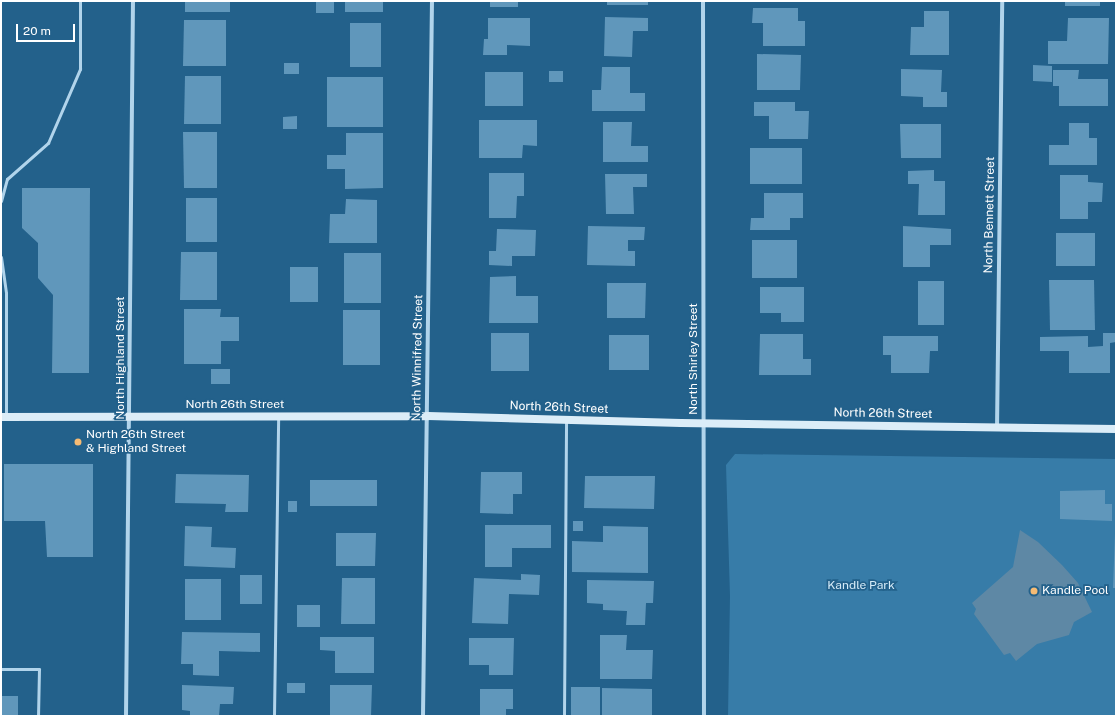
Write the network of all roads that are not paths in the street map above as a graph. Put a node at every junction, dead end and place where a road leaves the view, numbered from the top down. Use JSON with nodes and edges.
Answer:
{"nodes":[{"id":1,"x":80,"y":1,"type":"edge"},
{"id":2,"x":134,"y":1,"type":"edge"},
{"id":3,"x":432,"y":1,"type":"edge"},
{"id":4,"x":703,"y":1,"type":"edge"},
{"id":5,"x":1002,"y":1,"type":"edge"},
{"id":6,"x":1,"y":201,"type":"edge"},
{"id":7,"x":1,"y":257,"type":"edge"},
{"id":8,"x":278,"y":416,"type":"junction"},
{"id":9,"x":428,"y":416,"type":"junction"},
{"id":10,"x":3,"y":417,"type":"edge"},
{"id":11,"x":131,"y":417,"type":"junction"},
{"id":12,"x":566,"y":421,"type":"junction"},
{"id":13,"x":704,"y":423,"type":"junction"},
{"id":14,"x":997,"y":429,"type":"junction"},
{"id":15,"x":1116,"y":429,"type":"edge"},
{"id":16,"x":1,"y":669,"type":"edge"},
{"id":17,"x":38,"y":716,"type":"edge"},
{"id":18,"x":126,"y":716,"type":"edge"},
{"id":19,"x":274,"y":716,"type":"edge"},
{"id":20,"x":423,"y":716,"type":"edge"},
{"id":21,"x":564,"y":716,"type":"edge"},
{"id":22,"x":704,"y":716,"type":"edge"}],
"edges":[{"from":1,"to":6,"type":"lane"},
{"from":2,"to":11,"type":"street","name":"North Highland Street"},
{"from":3,"to":9,"type":"street","name":"North Winnifred Street"},
{"from":4,"to":13,"type":"street","name":"North Shirley Street"},
{"from":5,"to":14,"type":"street","name":"North Bennett Street"},
{"from":7,"to":10,"type":"lane"},
{"from":8,"to":9,"type":"street","name":"North 26th Street"},
{"from":8,"to":11,"type":"street","name":"North 26th Street"},
{"from":8,"to":19,"type":"lane"},
{"from":9,"to":12,"type":"street","name":"North 26th Street"},
{"from":9,"to":20,"type":"street","name":"North Winnifred Street"},
{"from":10,"to":11,"type":"street","name":"North 26th Street"},
{"from":11,"to":18,"type":"street","name":"North Highland Street"},
{"from":12,"to":13,"type":"street","name":"North 26th Street"},
{"from":12,"to":21,"type":"lane"},
{"from":13,"to":14,"type":"street","name":"North 26th Street"},
{"from":13,"to":22,"type":"street","name":"North Shirley Street"},
{"from":14,"to":15,"type":"street","name":"North 26th Street"},
{"from":16,"to":17,"type":"lane"}]}
